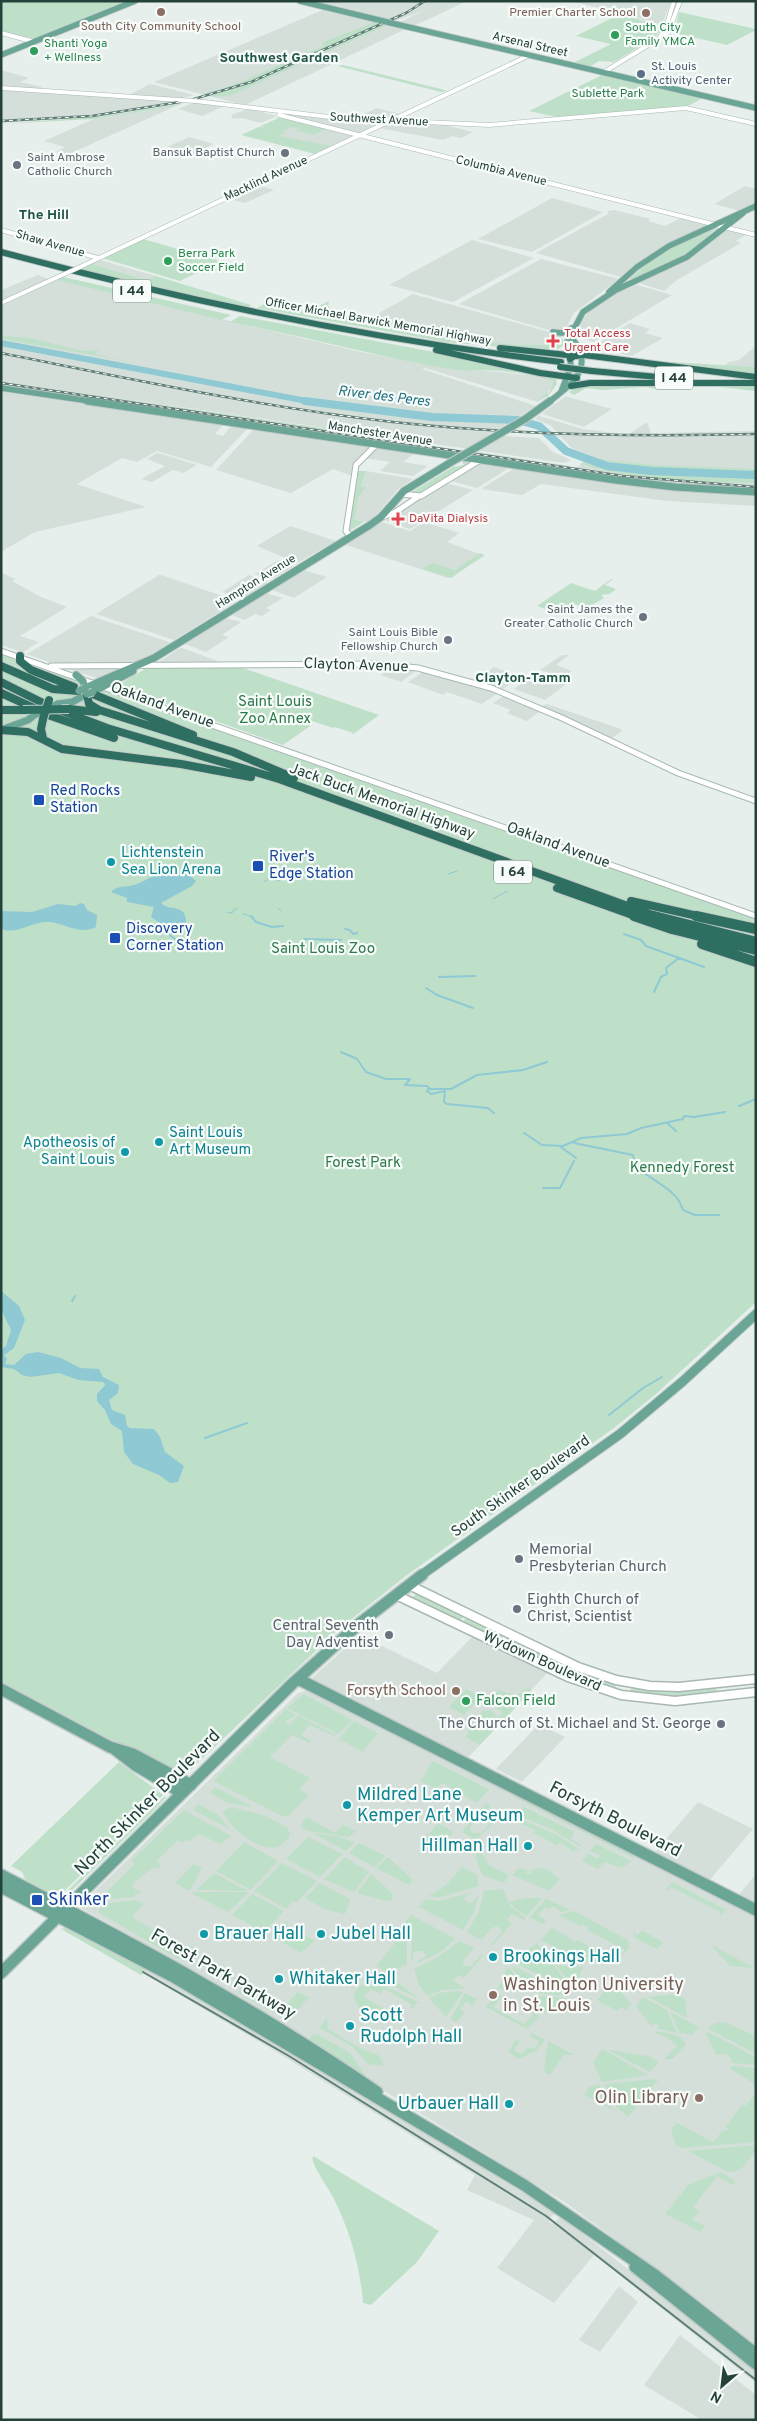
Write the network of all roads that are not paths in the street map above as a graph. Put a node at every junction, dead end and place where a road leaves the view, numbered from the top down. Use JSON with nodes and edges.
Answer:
{"nodes":[{"id":1,"x":135,"y":1,"type":"edge"},
{"id":2,"x":300,"y":1,"type":"edge"},
{"id":3,"x":675,"y":1,"type":"edge"},
{"id":4,"x":680,"y":1,"type":"edge"},
{"id":5,"x":1,"y":33,"type":"edge"},
{"id":6,"x":660,"y":38,"type":"junction"},
{"id":7,"x":35,"y":42,"type":"junction"},
{"id":8,"x":1,"y":55,"type":"edge"},
{"id":9,"x":530,"y":55,"type":"junction"},
{"id":10,"x":604,"y":72,"type":"junction"},
{"id":11,"x":1,"y":88,"type":"edge"},
{"id":12,"x":246,"y":107,"type":"junction"},
{"id":13,"x":756,"y":108,"type":"edge"},
{"id":14,"x":390,"y":121,"type":"junction"},
{"id":15,"x":756,"y":124,"type":"edge"},
{"id":16,"x":359,"y":135,"type":"junction"},
{"id":17,"x":756,"y":206,"type":"edge"},
{"id":18,"x":742,"y":213,"type":"junction"},
{"id":19,"x":714,"y":224,"type":"junction"},
{"id":20,"x":724,"y":227,"type":"junction"},
{"id":21,"x":1,"y":230,"type":"edge"},
{"id":22,"x":756,"y":235,"type":"edge"},
{"id":23,"x":1,"y":252,"type":"edge"},
{"id":24,"x":1,"y":258,"type":"edge"},
{"id":25,"x":98,"y":258,"type":"junction"},
{"id":26,"x":606,"y":296,"type":"junction"},
{"id":27,"x":1,"y":303,"type":"edge"},
{"id":28,"x":572,"y":328,"type":"junction"},
{"id":29,"x":553,"y":332,"type":"dead end"},
{"id":30,"x":412,"y":340,"type":"junction"},
{"id":31,"x":569,"y":341,"type":"junction"},
{"id":32,"x":425,"y":347,"type":"junction"},
{"id":33,"x":548,"y":352,"type":"junction"},
{"id":34,"x":577,"y":355,"type":"junction"},
{"id":35,"x":560,"y":365,"type":"junction"},
{"id":36,"x":592,"y":368,"type":"junction"},
{"id":37,"x":756,"y":377,"type":"edge"},
{"id":38,"x":569,"y":382,"type":"junction"},
{"id":39,"x":756,"y":383,"type":"edge"},
{"id":40,"x":1,"y":388,"type":"edge"},
{"id":41,"x":537,"y":412,"type":"joint"},
{"id":42,"x":376,"y":445,"type":"junction"},
{"id":43,"x":480,"y":460,"type":"junction"},
{"id":44,"x":756,"y":492,"type":"edge"},
{"id":45,"x":401,"y":494,"type":"junction"},
{"id":46,"x":418,"y":497,"type":"junction"},
{"id":47,"x":381,"y":517,"type":"junction"},
{"id":48,"x":351,"y":537,"type":"junction"},
{"id":49,"x":1,"y":649,"type":"edge"},
{"id":50,"x":20,"y":656,"type":"junction"},
{"id":51,"x":141,"y":664,"type":"junction"},
{"id":52,"x":1,"y":666,"type":"edge"},
{"id":53,"x":50,"y":666,"type":"junction"},
{"id":54,"x":76,"y":675,"type":"junction"},
{"id":55,"x":1,"y":682,"type":"edge"},
{"id":56,"x":97,"y":683,"type":"junction"},
{"id":57,"x":39,"y":684,"type":"junction"},
{"id":58,"x":106,"y":686,"type":"junction"},
{"id":59,"x":86,"y":691,"type":"junction"},
{"id":60,"x":1,"y":692,"type":"edge"},
{"id":61,"x":46,"y":709,"type":"junction"},
{"id":62,"x":1,"y":710,"type":"edge"},
{"id":63,"x":34,"y":715,"type":"junction"},
{"id":64,"x":112,"y":715,"type":"junction"},
{"id":65,"x":1,"y":724,"type":"edge"},
{"id":66,"x":1,"y":730,"type":"edge"},
{"id":67,"x":43,"y":738,"type":"junction"},
{"id":68,"x":219,"y":747,"type":"junction"},
{"id":69,"x":252,"y":777,"type":"junction"},
{"id":70,"x":334,"y":799,"type":"junction"},
{"id":71,"x":756,"y":801,"type":"edge"},
{"id":72,"x":553,"y":879,"type":"junction"},
{"id":73,"x":756,"y":916,"type":"edge"},
{"id":74,"x":656,"y":924,"type":"junction"},
{"id":75,"x":756,"y":929,"type":"edge"},
{"id":76,"x":756,"y":942,"type":"edge"},
{"id":77,"x":756,"y":950,"type":"edge"},
{"id":78,"x":756,"y":962,"type":"edge"},
{"id":79,"x":756,"y":1314,"type":"edge"},
{"id":80,"x":409,"y":1585,"type":"junction"},
{"id":81,"x":396,"y":1595,"type":"junction"},
{"id":82,"x":298,"y":1679,"type":"junction"},
{"id":83,"x":756,"y":1679,"type":"edge"},
{"id":84,"x":1,"y":1688,"type":"edge"},
{"id":85,"x":756,"y":1692,"type":"edge"},
{"id":86,"x":186,"y":1789,"type":"junction"},
{"id":87,"x":1,"y":1875,"type":"edge"},
{"id":88,"x":1,"y":1887,"type":"edge"},
{"id":89,"x":756,"y":1910,"type":"edge"},
{"id":90,"x":62,"y":1912,"type":"junction"},
{"id":91,"x":1,"y":1973,"type":"edge"},
{"id":92,"x":603,"y":2239,"type":"junction"},
{"id":93,"x":756,"y":2354,"type":"edge"},
{"id":94,"x":756,"y":2364,"type":"edge"}],
"edges":[{"from":1,"to":7,"type":"main road"},
{"from":2,"to":9,"type":"main road","name":"Arsenal Street","bridge":true},
{"from":3,"to":6,"type":"street"},
{"from":4,"to":6,"type":"street"},
{"from":5,"to":7,"type":"street"},
{"from":6,"to":10,"type":"street"},
{"from":7,"to":8,"type":"main road"},
{"from":9,"to":10,"type":"main road","name":"Arsenal Street"},
{"from":9,"to":14,"type":"street","name":"Macklind Avenue"},
{"from":10,"to":13,"type":"main road","name":"Arsenal Street"},
{"from":11,"to":12,"type":"street","name":"Southwest Avenue","bridge":true},
{"from":12,"to":14,"type":"street","name":"Southwest Avenue"},
{"from":12,"to":16,"type":"street","name":"Columbia Avenue"},
{"from":14,"to":15,"type":"street","name":"Southwest Avenue"},
{"from":14,"to":16,"type":"street","name":"Macklind Avenue"},
{"from":16,"to":19,"type":"street","name":"Columbia Avenue"},
{"from":16,"to":25,"type":"street","name":"Macklind Avenue"},
{"from":17,"to":18,"type":"main road"},
{"from":18,"to":19,"type":"main road"},
{"from":18,"to":20,"type":"main road"},
{"from":19,"to":20,"type":"street","name":"Columbia Avenue"},
{"from":19,"to":26,"type":"main road"},
{"from":20,"to":22,"type":"street","name":"Columbia Avenue"},
{"from":20,"to":26,"type":"main road"},
{"from":21,"to":25,"type":"street","name":"Shaw Avenue"},
{"from":23,"to":30,"type":"highway","name":"Officer Michael Barwick Memorial Highway","number":"I 44"},
{"from":24,"to":32,"type":"highway","name":"Officer Michael Barwick Memorial Highway","number":"I 44"},
{"from":25,"to":27,"type":"street","name":"Macklind Avenue","bridge":true},
{"from":26,"to":28,"type":"main road"},
{"from":28,"to":29,"type":"main road"},
{"from":28,"to":31,"type":"main road"},
{"from":30,"to":33,"type":"highway"},
{"from":30,"to":35,"type":"highway","name":"Officer Michael Barwick Memorial Highway","number":"I 44"},
{"from":31,"to":33,"type":"highway"},
{"from":31,"to":34,"type":"main road"},
{"from":31,"to":34,"type":"main road"},
{"from":32,"to":35,"type":"highway","name":"Officer Michael Barwick Memorial Highway","number":"I 44"},
{"from":32,"to":38,"type":"highway"},
{"from":33,"to":34,"type":"highway"},
{"from":34,"to":37,"type":"highway"},
{"from":34,"to":38,"type":"main road"},
{"from":34,"to":38,"type":"main road"},
{"from":35,"to":36,"type":"highway","name":"Officer Michael Barwick Memorial Highway","number":"I 44","bridge":true},
{"from":36,"to":37,"type":"highway","name":"Officer Michael Barwick Memorial Highway","number":"I 44"},
{"from":36,"to":39,"type":"highway","name":"Officer Michael Barwick Memorial Highway","number":"I 44"},
{"from":38,"to":39,"type":"highway"},
{"from":38,"to":41,"type":"main road","name":"Hampton Avenue"},
{"from":40,"to":42,"type":"main road","name":"Manchester Avenue"},
{"from":41,"to":45,"type":"main road","name":"Hampton Avenue","bridge":true},
{"from":42,"to":43,"type":"main road","name":"Manchester Avenue"},
{"from":42,"to":48,"type":"street"},
{"from":43,"to":44,"type":"main road","name":"Manchester Avenue"},
{"from":43,"to":46,"type":"street","name":"Hampton Avenue"},
{"from":45,"to":46,"type":"street"},
{"from":45,"to":47,"type":"main road","name":"Hampton Avenue"},
{"from":46,"to":47,"type":"street","name":"Hampton Avenue"},
{"from":47,"to":48,"type":"main road","name":"Hampton Avenue"},
{"from":48,"to":51,"type":"main road","name":"Hampton Avenue"},
{"from":49,"to":50,"type":"street","name":"Oakland Avenue"},
{"from":50,"to":53,"type":"street","name":"Oakland Avenue"},
{"from":50,"to":59,"type":"highway"},
{"from":51,"to":53,"type":"street","name":"Clayton Avenue"},
{"from":51,"to":56,"type":"main road","name":"Hampton Avenue"},
{"from":51,"to":58,"type":"main road","name":"Hampton Avenue"},
{"from":51,"to":71,"type":"street","name":"Clayton Avenue"},
{"from":52,"to":57,"type":"highway"},
{"from":53,"to":54,"type":"street","name":"Oakland Avenue"},
{"from":54,"to":56,"type":"street","name":"Oakland Avenue"},
{"from":54,"to":59,"type":"main road"},
{"from":55,"to":70,"type":"highway","name":"Jack Buck Memorial Highway","number":"I 64"},
{"from":56,"to":58,"type":"street","name":"Oakland Avenue"},
{"from":56,"to":59,"type":"main road","name":"Hampton Avenue"},
{"from":57,"to":59,"type":"highway"},
{"from":57,"to":61,"type":"highway","bridge":true},
{"from":58,"to":59,"type":"main road","name":"Hampton Avenue"},
{"from":58,"to":73,"type":"street","name":"Oakland Avenue"},
{"from":59,"to":61,"type":"main road","name":"Hampton Avenue","bridge":true},
{"from":59,"to":64,"type":"highway"},
{"from":59,"to":68,"type":"highway"},
{"from":60,"to":69,"type":"highway","name":"Jack Buck Memorial Highway","number":"I 64"},
{"from":61,"to":62,"type":"highway","bridge":true},
{"from":61,"to":63,"type":"main road","name":"Hampton Avenue","bridge":true},
{"from":61,"to":64,"type":"highway","bridge":true},
{"from":61,"to":67,"type":"highway","bridge":true},
{"from":63,"to":65,"type":"main road"},
{"from":63,"to":66,"type":"main road"},
{"from":64,"to":68,"type":"highway"},
{"from":66,"to":67,"type":"highway"},
{"from":67,"to":69,"type":"highway"},
{"from":68,"to":70,"type":"highway"},
{"from":69,"to":74,"type":"highway","name":"Jack Buck Memorial Highway","number":"I 64"},
{"from":70,"to":72,"type":"highway","name":"Jack Buck Memorial Highway","number":"I 64"},
{"from":72,"to":75,"type":"highway"},
{"from":72,"to":76,"type":"highway","name":"Jack Buck Memorial Highway","number":"I 64"},
{"from":74,"to":77,"type":"highway","name":"Jack Buck Memorial Highway","number":"I 64"},
{"from":74,"to":78,"type":"highway"},
{"from":79,"to":80,"type":"main road","name":"South Skinker Boulevard"},
{"from":80,"to":81,"type":"main road","name":"South Skinker Boulevard"},
{"from":80,"to":83,"type":"street","name":"Wydown Boulevard"},
{"from":81,"to":82,"type":"main road","name":"South Skinker Boulevard"},
{"from":81,"to":85,"type":"street","name":"Wydown Boulevard"},
{"from":82,"to":86,"type":"main road","name":"North Skinker Boulevard"},
{"from":82,"to":89,"type":"main road","name":"Forsyth Boulevard"},
{"from":84,"to":86,"type":"main road"},
{"from":86,"to":90,"type":"main road","name":"North Skinker Boulevard"},
{"from":87,"to":90,"type":"main road","name":"Forest Park Parkway"},
{"from":88,"to":90,"type":"main road","name":"Forest Park Parkway"},
{"from":90,"to":91,"type":"main road","name":"North Skinker Boulevard"},
{"from":90,"to":92,"type":"main road","name":"Forest Park Parkway"},
{"from":92,"to":93,"type":"main road","name":"Forest Park Parkway"},
{"from":92,"to":94,"type":"main road","name":"Forest Park Parkway"}]}
